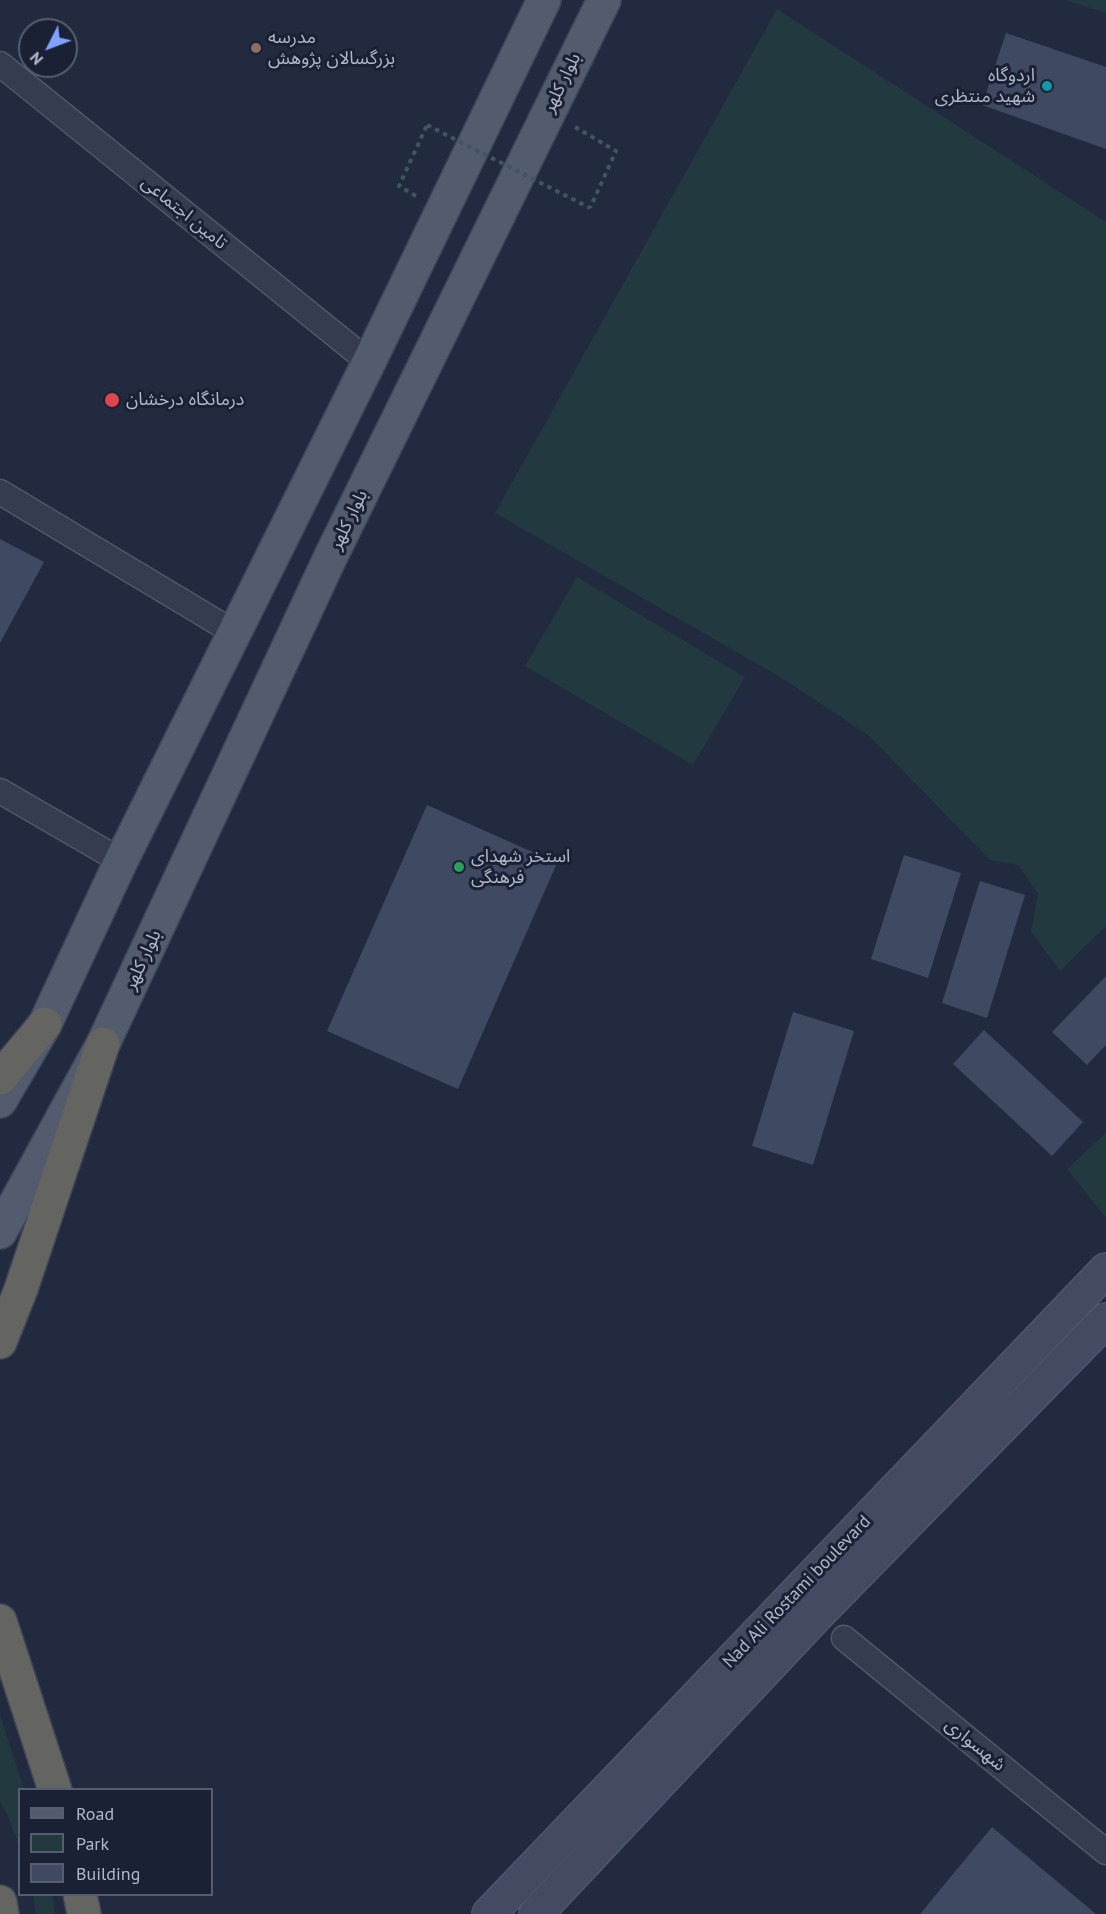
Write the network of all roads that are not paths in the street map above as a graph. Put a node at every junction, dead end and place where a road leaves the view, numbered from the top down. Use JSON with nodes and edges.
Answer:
{"nodes":[{"id":1,"x":544,"y":0,"type":"edge"},
{"id":2,"x":604,"y":0,"type":"edge"},
{"id":3,"x":0,"y":64,"type":"edge"},
{"id":4,"x":369,"y":362,"type":"junction"},
{"id":5,"x":0,"y":492,"type":"edge"},
{"id":6,"x":235,"y":633,"type":"junction"},
{"id":7,"x":0,"y":791,"type":"edge"},
{"id":8,"x":122,"y":861,"type":"junction"},
{"id":9,"x":45,"y":1024,"type":"junction"},
{"id":10,"x":103,"y":1044,"type":"junction"},
{"id":11,"x":0,"y":1078,"type":"edge"},
{"id":12,"x":0,"y":1101,"type":"edge"},
{"id":13,"x":0,"y":1232,"type":"edge"},
{"id":14,"x":1106,"y":1270,"type":"edge"},
{"id":15,"x":1106,"y":1320,"type":"edge"},
{"id":16,"x":0,"y":1342,"type":"edge"},
{"id":17,"x":0,"y":1621,"type":"edge"},
{"id":18,"x":844,"y":1638,"type":"dead end"},
{"id":19,"x":54,"y":1788,"type":"edge"},
{"id":20,"x":1106,"y":1852,"type":"edge"},
{"id":21,"x":80,"y":1896,"type":"edge"},
{"id":22,"x":0,"y":1902,"type":"edge"},
{"id":23,"x":2,"y":1914,"type":"edge"},
{"id":24,"x":84,"y":1914,"type":"edge"},
{"id":25,"x":489,"y":1914,"type":"edge"},
{"id":26,"x":536,"y":1914,"type":"edge"}],
"edges":[{"from":1,"to":4,"type":"main road"},
{"from":2,"to":10,"type":"main road","name":"بلوار کلهر"},
{"from":3,"to":4,"type":"street","name":"تامین اجتماعی"},
{"from":4,"to":6,"type":"main road"},
{"from":5,"to":6,"type":"street"},
{"from":6,"to":8,"type":"main road"},
{"from":7,"to":8,"type":"street"},
{"from":8,"to":9,"type":"main road"},
{"from":9,"to":11,"type":"highway"},
{"from":9,"to":12,"type":"main road"},
{"from":10,"to":13,"type":"main road","name":"بلوار کلهر"},
{"from":10,"to":16,"type":"highway"},
{"from":14,"to":25,"type":"main road","name":"Nad Ali Rostami boulevard"},
{"from":15,"to":26,"type":"main road","name":"Nad Ali Rostami boulevard"},
{"from":17,"to":19,"type":"highway"},
{"from":18,"to":20,"type":"street","name":"شهسواری"},
{"from":21,"to":24,"type":"highway"},
{"from":22,"to":23,"type":"highway"}]}
